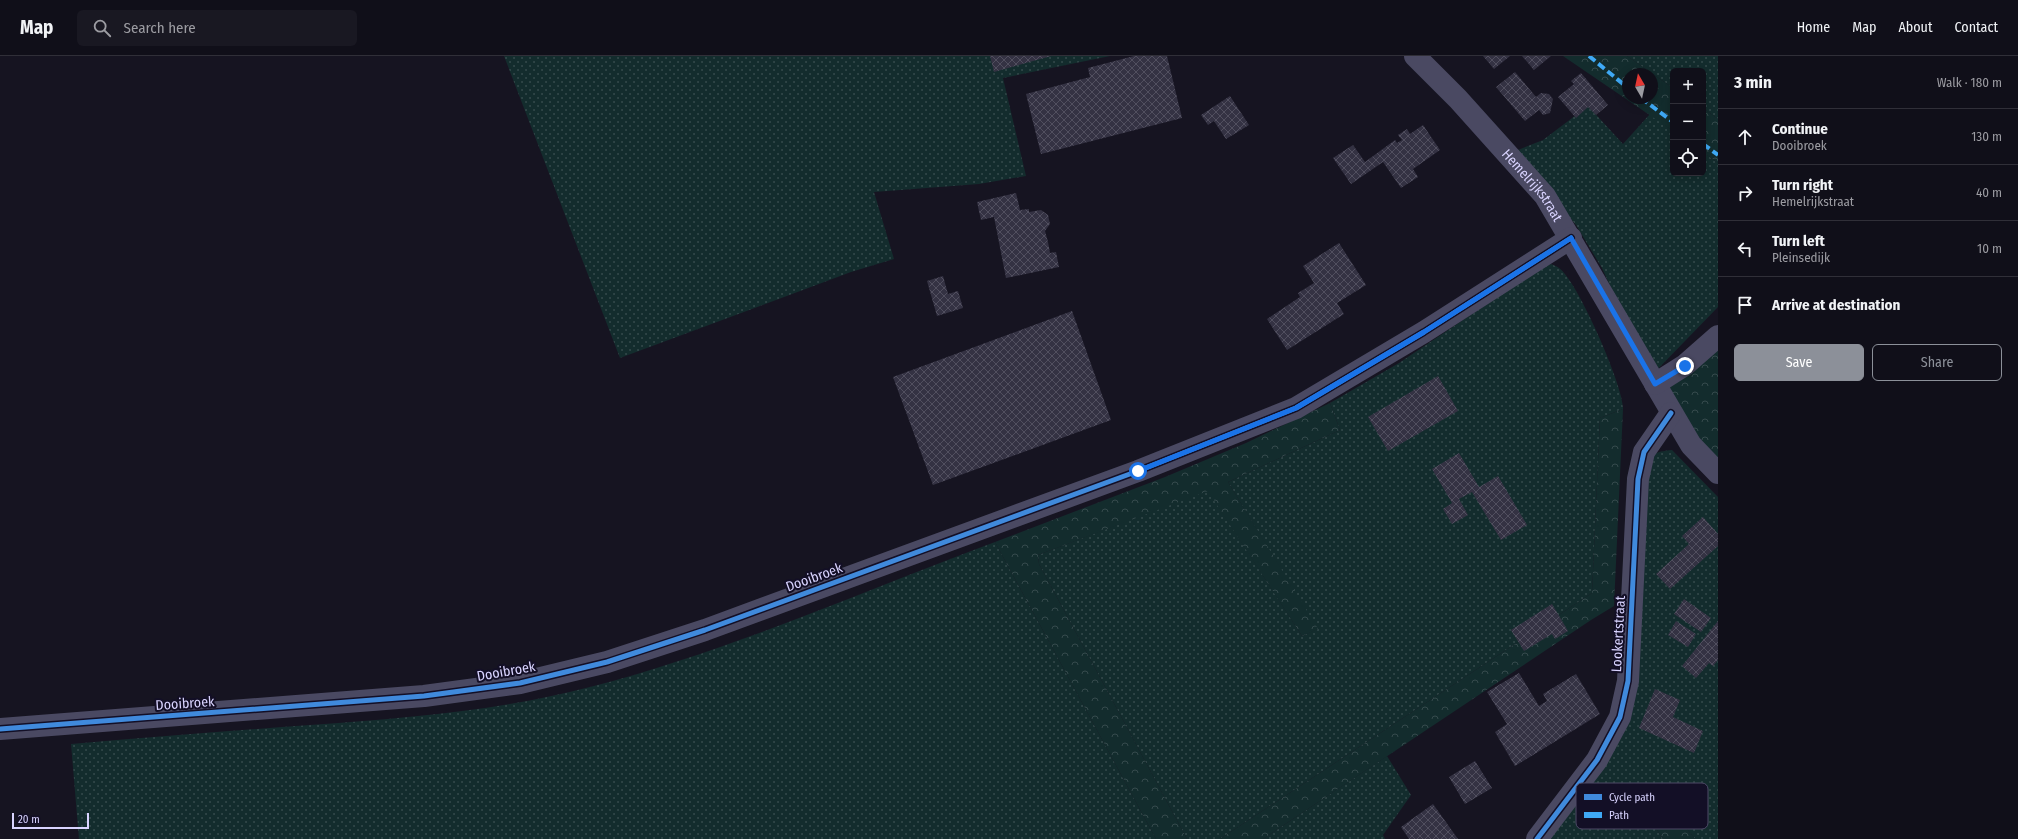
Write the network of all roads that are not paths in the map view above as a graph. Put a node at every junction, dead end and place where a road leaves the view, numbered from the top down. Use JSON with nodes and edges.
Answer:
{"nodes":[{"id":1,"x":1415,"y":56,"type":"edge"},
{"id":2,"x":1571,"y":238,"type":"junction"},
{"id":3,"x":1718,"y":336,"type":"edge"},
{"id":4,"x":1655,"y":384,"type":"junction"},
{"id":5,"x":1671,"y":413,"type":"junction"},
{"id":6,"x":1718,"y":474,"type":"edge"},
{"id":7,"x":0,"y":729,"type":"edge"},
{"id":8,"x":1580,"y":783,"type":"edge"},
{"id":9,"x":1576,"y":788,"type":"edge"},
{"id":10,"x":1537,"y":839,"type":"edge"}],
"edges":[{"from":1,"to":2,"type":"street","name":"Hemelrijkstraat"},
{"from":2,"to":4,"type":"street","name":"Hemelrijkstraat"},
{"from":2,"to":7,"type":"street","name":"Dooibroek"},
{"from":3,"to":4,"type":"street"},
{"from":4,"to":5,"type":"street","name":"Hemelrijkstraat"},
{"from":5,"to":6,"type":"street","name":"Hemelrijkstraat"},
{"from":5,"to":8,"type":"street","name":"Lookertstraat"},
{"from":9,"to":10,"type":"street","name":"Lookertstraat"}]}
